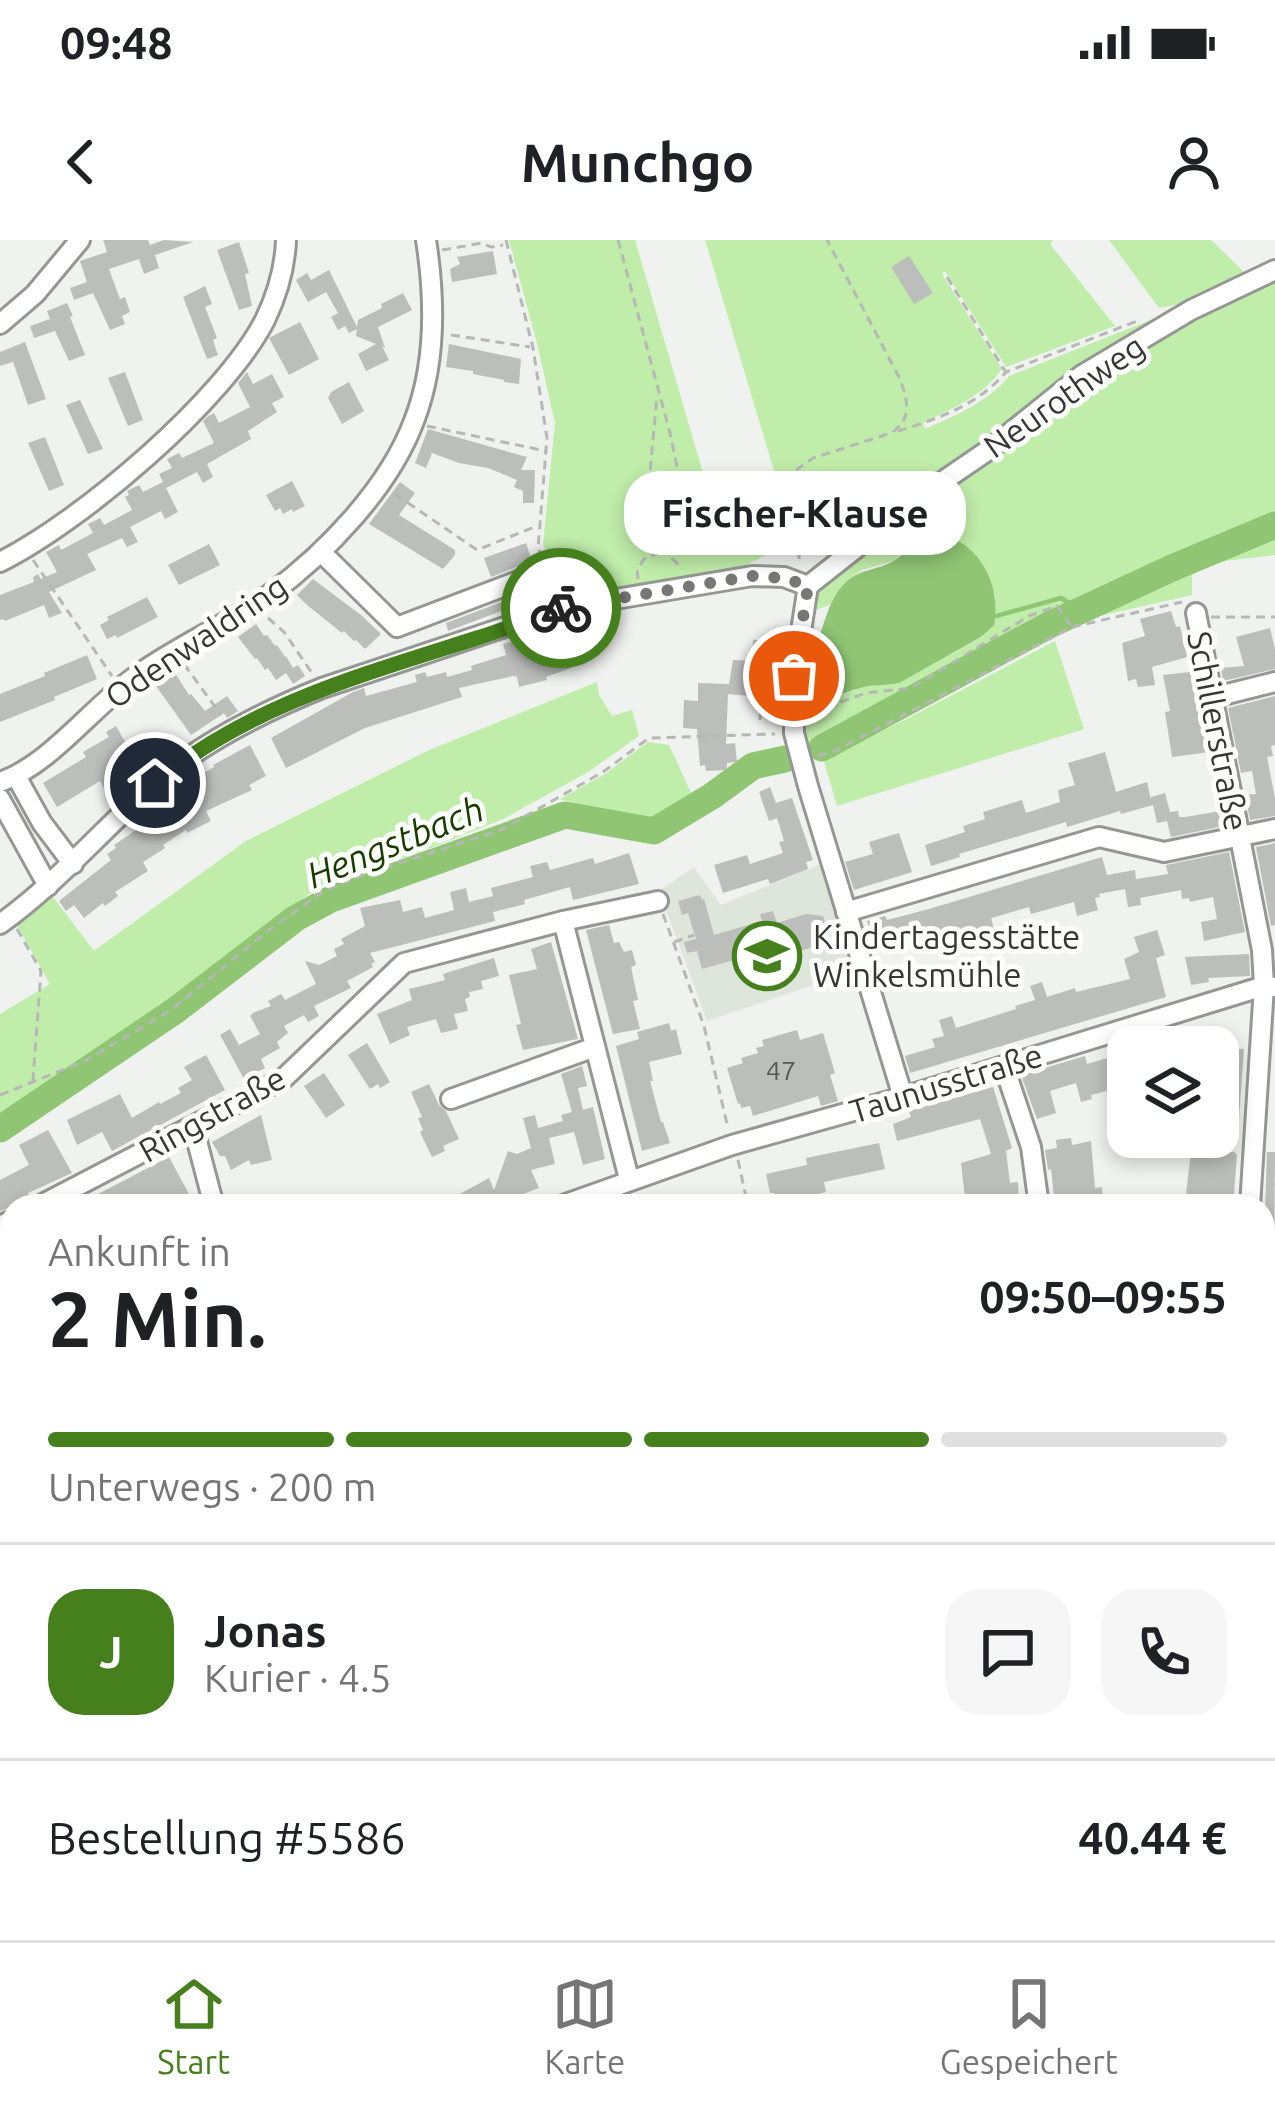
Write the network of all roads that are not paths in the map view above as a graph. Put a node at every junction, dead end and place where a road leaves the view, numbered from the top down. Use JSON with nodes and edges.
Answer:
{"nodes":[{"id":1,"x":80,"y":240,"type":"edge"},
{"id":2,"x":286,"y":240,"type":"edge"},
{"id":3,"x":427,"y":246,"type":"edge"},
{"id":4,"x":1275,"y":270,"type":"edge"},
{"id":5,"x":0,"y":324,"type":"edge"},
{"id":6,"x":321,"y":553,"type":"junction"},
{"id":7,"x":0,"y":562,"type":"edge"},
{"id":8,"x":543,"y":572,"type":"road end"},
{"id":9,"x":802,"y":584,"type":"junction"},
{"id":10,"x":1196,"y":613,"type":"road end"},
{"id":11,"x":1275,"y":682,"type":"edge"},
{"id":12,"x":1211,"y":698,"type":"junction"},
{"id":13,"x":8,"y":779,"type":"edge"},
{"id":14,"x":0,"y":799,"type":"edge"},
{"id":15,"x":1275,"y":829,"type":"edge"},
{"id":16,"x":1238,"y":837,"type":"junction"},
{"id":17,"x":73,"y":864,"type":"junction"},
{"id":18,"x":49,"y":886,"type":"junction"},
{"id":19,"x":658,"y":901,"type":"road end"},
{"id":20,"x":846,"y":912,"type":"junction"},
{"id":21,"x":5,"y":920,"type":"edge"},
{"id":22,"x":563,"y":921,"type":"junction"},
{"id":23,"x":1270,"y":986,"type":"edge"},
{"id":24,"x":595,"y":1047,"type":"junction"},
{"id":25,"x":1004,"y":1066,"type":"junction"},
{"id":26,"x":902,"y":1097,"type":"junction"},
{"id":27,"x":451,"y":1099,"type":"dead end"},
{"id":28,"x":193,"y":1126,"type":"junction"},
{"id":29,"x":624,"y":1181,"type":"junction"},
{"id":30,"x":62,"y":1194,"type":"edge"},
{"id":31,"x":211,"y":1194,"type":"edge"},
{"id":32,"x":591,"y":1194,"type":"edge"},
{"id":33,"x":619,"y":1194,"type":"edge"},
{"id":34,"x":1037,"y":1194,"type":"edge"},
{"id":35,"x":1251,"y":1194,"type":"edge"}],
"edges":[{"from":1,"to":5,"type":"street"},
{"from":2,"to":7,"type":"street"},
{"from":3,"to":6,"type":"street","name":"Odenwaldring"},
{"from":4,"to":9,"type":"street","name":"Neurothweg"},
{"from":6,"to":8,"type":"street","name":"Odenwaldring"},
{"from":6,"to":13,"type":"street","name":"Odenwaldring"},
{"from":9,"to":17,"type":"street"},
{"from":9,"to":20,"type":"street"},
{"from":10,"to":12,"type":"street","name":"Schillerstraße"},
{"from":11,"to":12,"type":"street"},
{"from":12,"to":16,"type":"street","name":"Schillerstraße"},
{"from":13,"to":17,"type":"street","name":"Odenwaldring"},
{"from":14,"to":18,"type":"street"},
{"from":15,"to":16,"type":"street"},
{"from":16,"to":20,"type":"street"},
{"from":16,"to":23,"type":"street","name":"Schillerstraße"},
{"from":17,"to":18,"type":"street"},
{"from":18,"to":21,"type":"street"},
{"from":19,"to":22,"type":"street","name":"Ringstraße"},
{"from":20,"to":26,"type":"street"},
{"from":22,"to":24,"type":"street"},
{"from":22,"to":28,"type":"street","name":"Ringstraße"},
{"from":23,"to":25,"type":"street","name":"Taunusstraße"},
{"from":23,"to":35,"type":"street","name":"Schillerstraße"},
{"from":24,"to":27,"type":"street"},
{"from":24,"to":29,"type":"street"},
{"from":25,"to":26,"type":"street","name":"Taunusstraße"},
{"from":25,"to":34,"type":"street"},
{"from":26,"to":29,"type":"street","name":"Taunusstraße"},
{"from":28,"to":30,"type":"street","name":"Ringstraße"},
{"from":28,"to":31,"type":"street"},
{"from":29,"to":32,"type":"street","name":"Taunusstraße"},
{"from":29,"to":33,"type":"street"}]}
